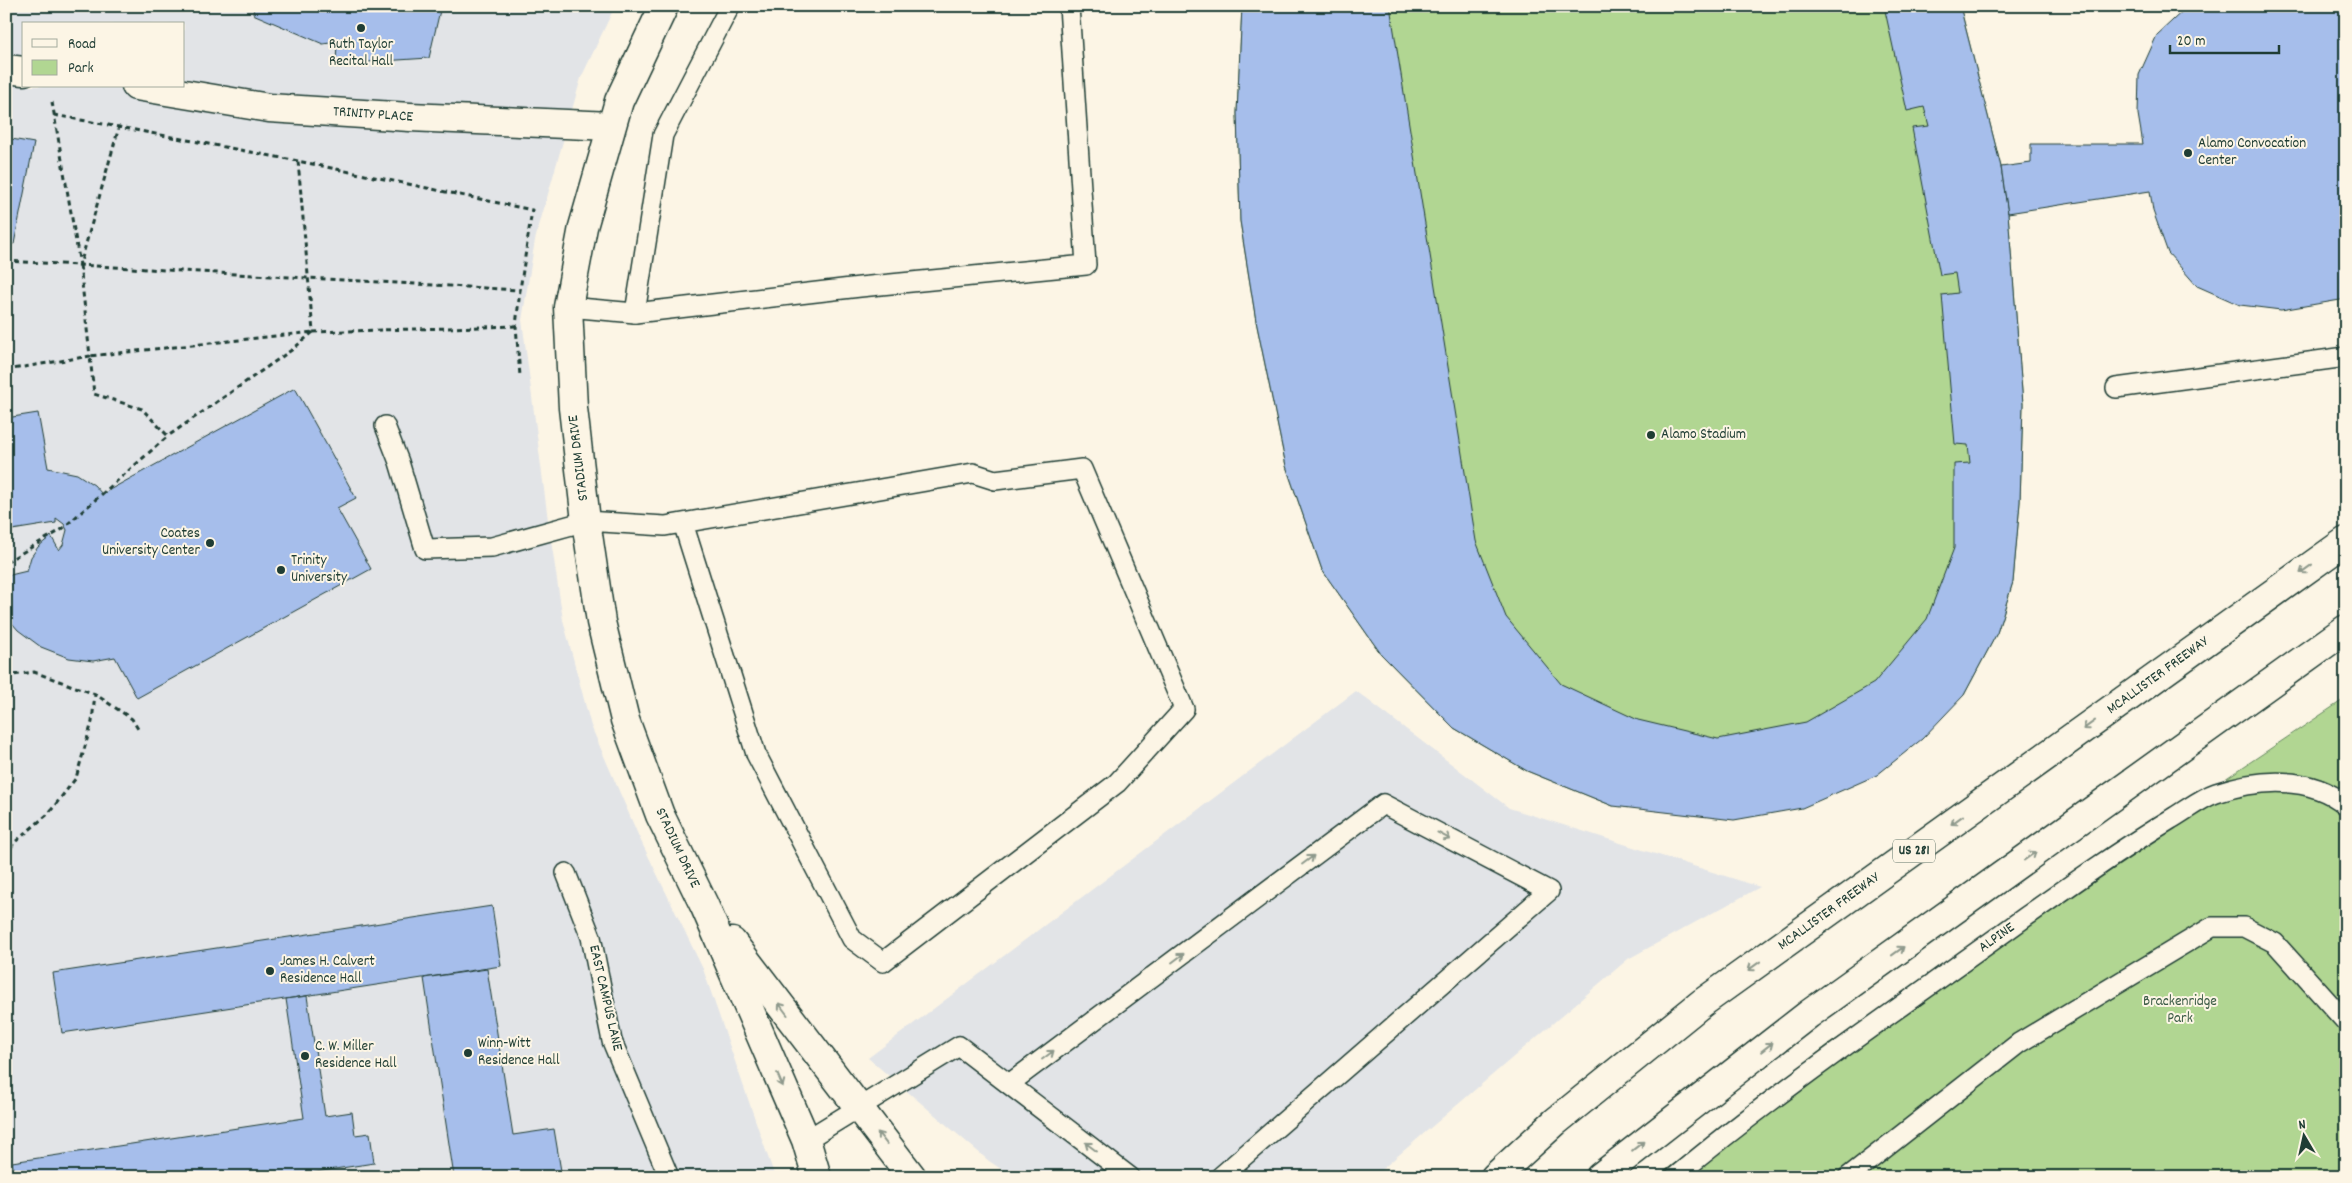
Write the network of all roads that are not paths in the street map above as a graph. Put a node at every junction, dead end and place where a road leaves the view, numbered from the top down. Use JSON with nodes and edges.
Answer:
{"nodes":[{"id":1,"x":664,"y":6,"type":"edge"},
{"id":2,"x":730,"y":6,"type":"edge"},
{"id":3,"x":1069,"y":6,"type":"edge"},
{"id":4,"x":6,"y":69,"type":"edge"},
{"id":5,"x":22,"y":71,"type":"edge"},
{"id":6,"x":148,"y":88,"type":"edge"},
{"id":7,"x":611,"y":126,"type":"junction"},
{"id":8,"x":568,"y":306,"type":"junction"},
{"id":9,"x":635,"y":313,"type":"junction"},
{"id":10,"x":2346,"y":357,"type":"edge"},
{"id":11,"x":2116,"y":388,"type":"dead end"},
{"id":12,"x":385,"y":426,"type":"dead end"},
{"id":13,"x":586,"y":521,"type":"junction"},
{"id":14,"x":683,"y":523,"type":"junction"},
{"id":15,"x":2346,"y":541,"type":"edge"},
{"id":16,"x":2346,"y":629,"type":"edge"},
{"id":17,"x":2346,"y":805,"type":"edge"},
{"id":18,"x":566,"y":873,"type":"dead end"},
{"id":19,"x":705,"y":907,"type":"junction"},
{"id":20,"x":2346,"y":1022,"type":"edge"},
{"id":21,"x":1009,"y":1084,"type":"junction"},
{"id":22,"x":859,"y":1109,"type":"junction"},
{"id":23,"x":806,"y":1140,"type":"junction"},
{"id":24,"x":669,"y":1177,"type":"edge"},
{"id":25,"x":817,"y":1177,"type":"edge"},
{"id":26,"x":912,"y":1177,"type":"edge"},
{"id":27,"x":1130,"y":1177,"type":"edge"},
{"id":28,"x":1220,"y":1177,"type":"edge"},
{"id":29,"x":1495,"y":1177,"type":"edge"},
{"id":30,"x":1600,"y":1177,"type":"edge"},
{"id":31,"x":1675,"y":1177,"type":"edge"},
{"id":32,"x":1848,"y":1177,"type":"edge"}],
"edges":[{"from":1,"to":7,"type":"main road","name":"STADIUM DRIVE"},
{"from":2,"to":9,"type":"lane"},
{"from":3,"to":9,"type":"lane"},
{"from":4,"to":5,"type":"main road"},
{"from":6,"to":7,"type":"main road","name":"TRINITY PLACE"},
{"from":7,"to":8,"type":"main road","name":"STADIUM DRIVE"},
{"from":8,"to":9,"type":"lane"},
{"from":8,"to":13,"type":"main road","name":"STADIUM DRIVE"},
{"from":10,"to":11,"type":"lane"},
{"from":12,"to":13,"type":"lane"},
{"from":13,"to":14,"type":"lane"},
{"from":13,"to":19,"type":"main road","name":"STADIUM DRIVE"},
{"from":14,"to":14,"type":"lane"},
{"from":15,"to":29,"type":"main road","name":"MCALLISTER FREEWAY","number":"US 281","one_way":true},
{"from":30,"to":16,"type":"main road","one_way":true},
{"from":17,"to":31,"type":"lane","name":"ALPINE"},
{"from":18,"to":24,"type":"lane","name":"EAST CAMPUS LANE"},
{"from":22,"to":19,"type":"main road","name":"STADIUM DRIVE","one_way":true},
{"from":19,"to":23,"type":"main road","name":"STADIUM DRIVE","one_way":true},
{"from":20,"to":32,"type":"lane"},
{"from":21,"to":22,"type":"lane"},
{"from":27,"to":21,"type":"lane","one_way":true},
{"from":21,"to":28,"type":"lane","one_way":true},
{"from":22,"to":23,"type":"lane"},
{"from":26,"to":22,"type":"main road","name":"STADIUM DRIVE","one_way":true},
{"from":23,"to":25,"type":"main road","name":"STADIUM DRIVE"}]}
